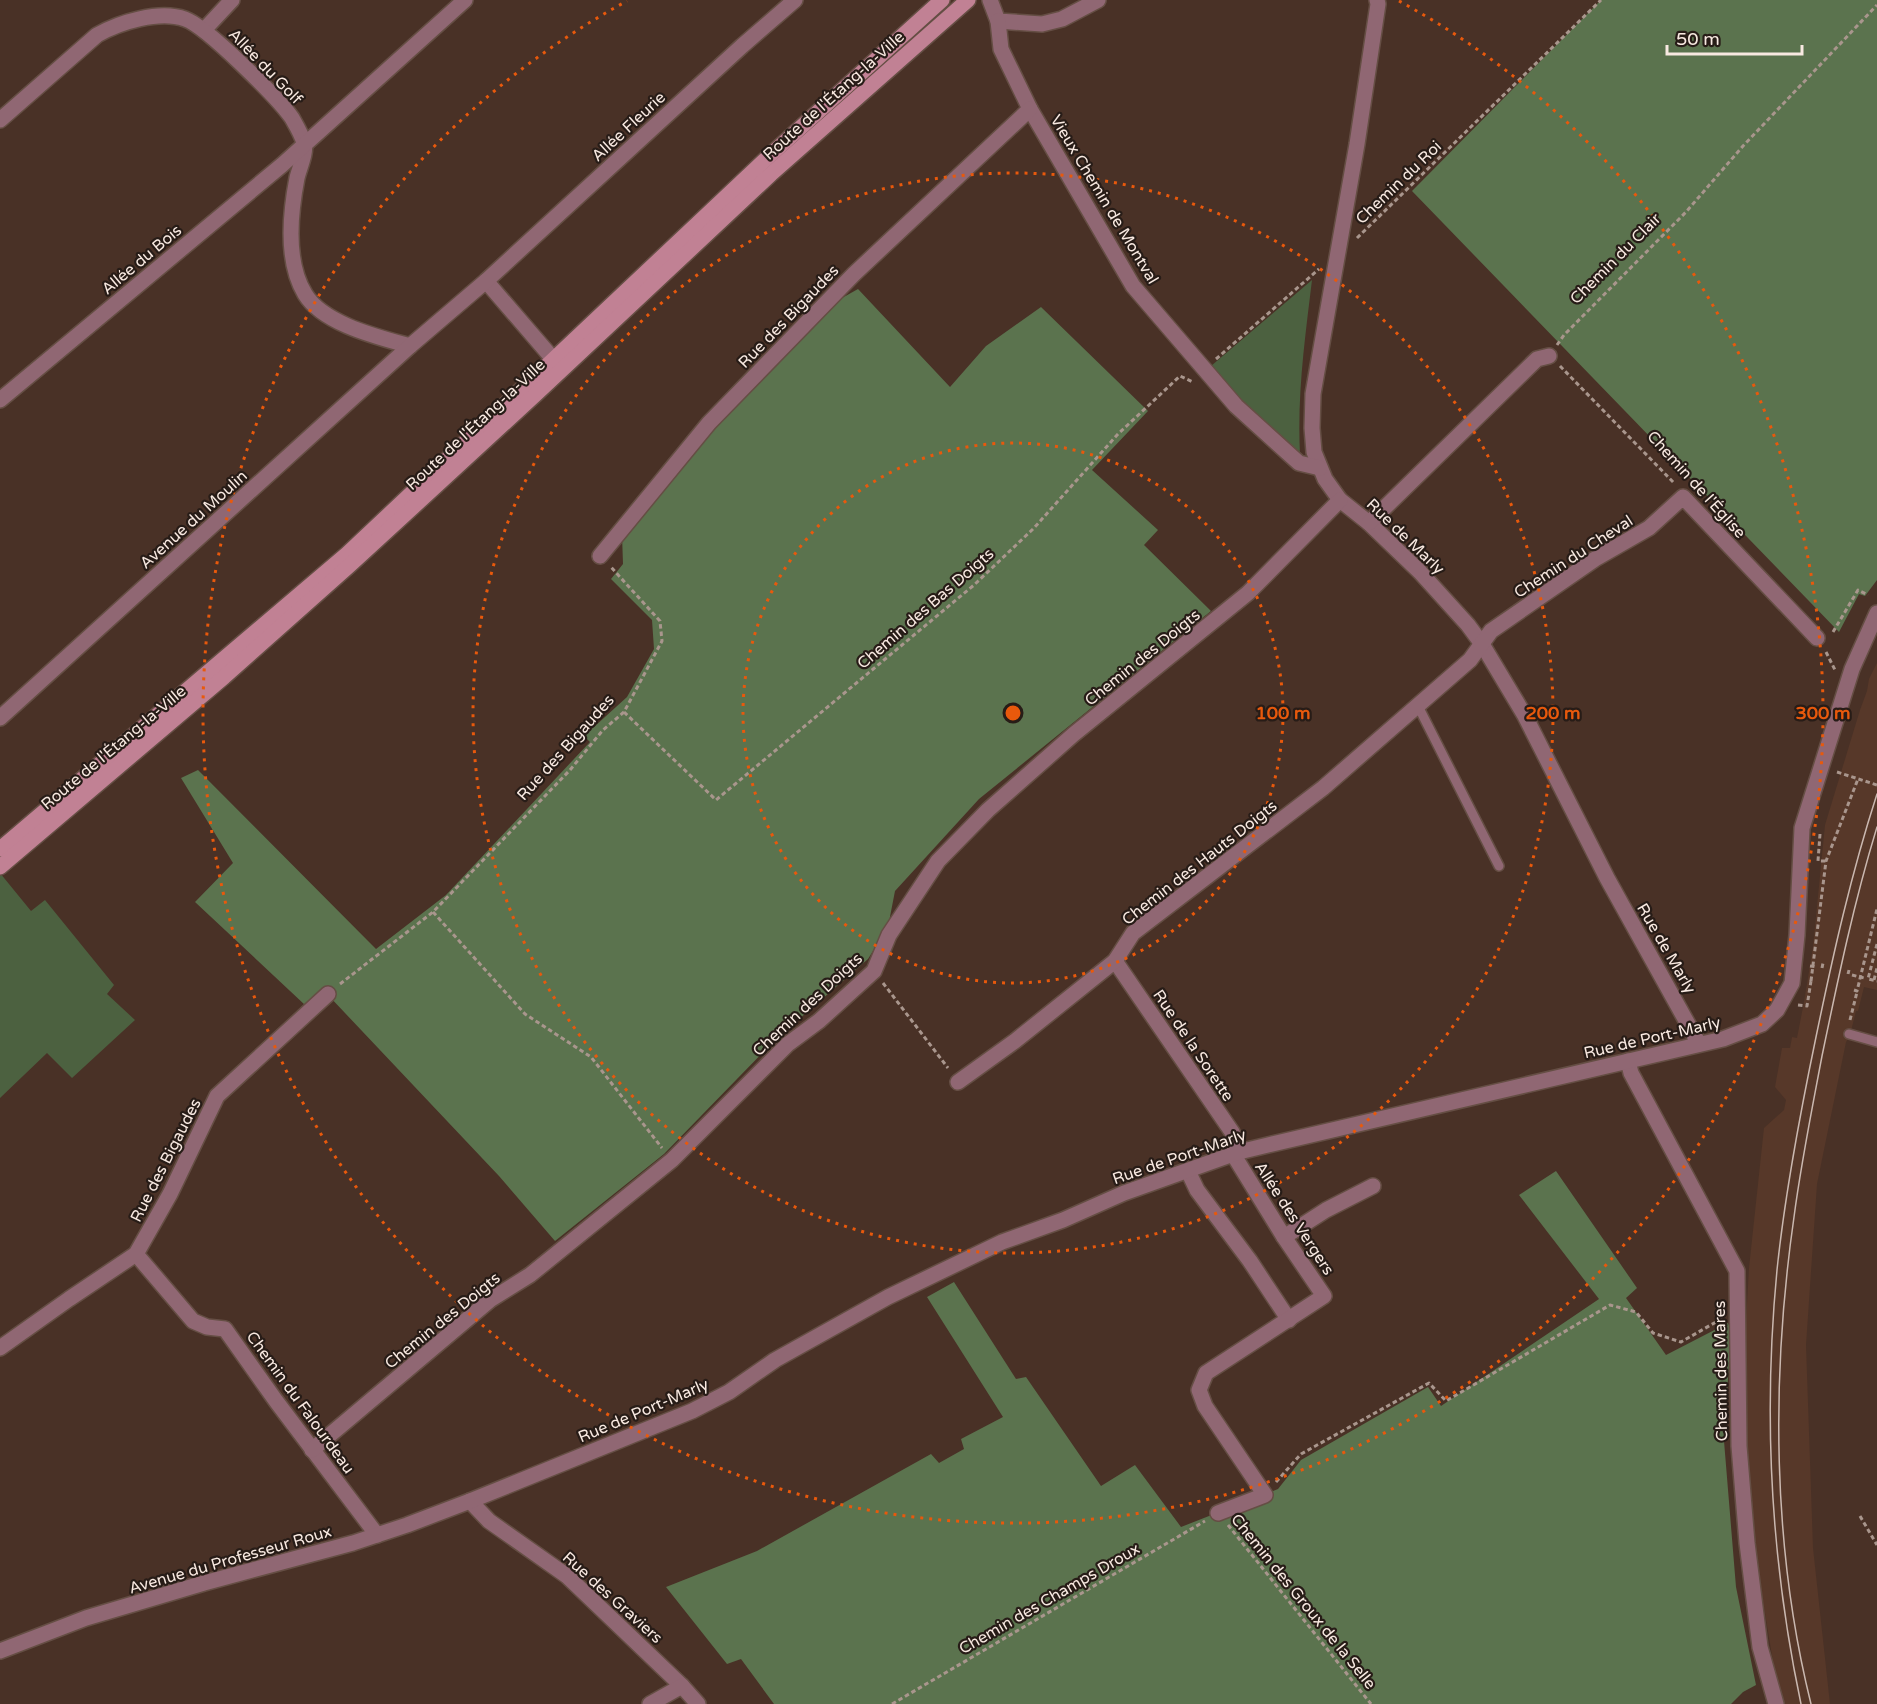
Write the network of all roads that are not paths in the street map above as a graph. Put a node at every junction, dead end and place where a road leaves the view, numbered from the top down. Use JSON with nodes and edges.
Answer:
{"nodes":[{"id":1,"x":232,"y":0,"type":"edge"},
{"id":2,"x":465,"y":0,"type":"edge"},
{"id":3,"x":795,"y":0,"type":"edge"},
{"id":4,"x":942,"y":0,"type":"edge"},
{"id":5,"x":968,"y":0,"type":"edge"},
{"id":6,"x":990,"y":0,"type":"edge"},
{"id":7,"x":1098,"y":0,"type":"edge"},
{"id":8,"x":1377,"y":0,"type":"edge"},
{"id":9,"x":998,"y":21,"type":"junction"},
{"id":10,"x":204,"y":30,"type":"junction"},
{"id":11,"x":879,"y":67,"type":"junction"},
{"id":12,"x":1030,"y":109,"type":"junction"},
{"id":13,"x":0,"y":120,"type":"edge"},
{"id":14,"x":305,"y":145,"type":"junction"},
{"id":15,"x":486,"y":281,"type":"junction"},
{"id":16,"x":410,"y":346,"type":"junction"},
{"id":17,"x":1550,"y":356,"type":"road end"},
{"id":18,"x":558,"y":365,"type":"junction"},
{"id":19,"x":0,"y":400,"type":"edge"},
{"id":20,"x":1320,"y":468,"type":"junction"},
{"id":21,"x":1683,"y":497,"type":"joint"},
{"id":22,"x":1340,"y":500,"type":"junction"},
{"id":23,"x":1369,"y":523,"type":"junction"},
{"id":24,"x":600,"y":556,"type":"road end"},
{"id":25,"x":1877,"y":613,"type":"edge"},
{"id":26,"x":1823,"y":637,"type":"road end"},
{"id":27,"x":1482,"y":644,"type":"junction"},
{"id":28,"x":1418,"y":706,"type":"junction"},
{"id":29,"x":0,"y":718,"type":"edge"},
{"id":30,"x":0,"y":849,"type":"edge"},
{"id":31,"x":1499,"y":866,"type":"dead end"},
{"id":32,"x":0,"y":867,"type":"edge"},
{"id":33,"x":1115,"y":961,"type":"junction"},
{"id":34,"x":328,"y":994,"type":"road end"},
{"id":35,"x":1849,"y":1034,"type":"road end"},
{"id":36,"x":1877,"y":1042,"type":"edge"},
{"id":37,"x":1699,"y":1044,"type":"junction"},
{"id":38,"x":1628,"y":1061,"type":"junction"},
{"id":39,"x":958,"y":1082,"type":"road end"},
{"id":40,"x":1236,"y":1153,"type":"junction"},
{"id":41,"x":1188,"y":1172,"type":"junction"},
{"id":42,"x":1373,"y":1186,"type":"dead end"},
{"id":43,"x":1284,"y":1236,"type":"junction"},
{"id":44,"x":136,"y":1254,"type":"junction"},
{"id":45,"x":1289,"y":1320,"type":"junction"},
{"id":46,"x":0,"y":1348,"type":"edge"},
{"id":47,"x":312,"y":1450,"type":"junction"},
{"id":48,"x":470,"y":1501,"type":"junction"},
{"id":49,"x":1218,"y":1513,"type":"road end"},
{"id":50,"x":377,"y":1535,"type":"junction"},
{"id":51,"x":0,"y":1651,"type":"edge"},
{"id":52,"x":682,"y":1686,"type":"junction"},
{"id":53,"x":650,"y":1704,"type":"edge"},
{"id":54,"x":698,"y":1704,"type":"edge"},
{"id":55,"x":1776,"y":1704,"type":"edge"}],
"edges":[{"from":1,"to":10,"type":"street"},
{"from":2,"to":14,"type":"street","name":"Allée du Bois"},
{"from":3,"to":15,"type":"street","name":"Allée Fleurie"},
{"from":4,"to":11,"type":"street","name":"Route de l'Étang-la-Ville"},
{"from":5,"to":11,"type":"street","name":"Route de l'Étang-la-Ville"},
{"from":6,"to":9,"type":"street"},
{"from":7,"to":9,"type":"street"},
{"from":8,"to":20,"type":"street","name":"Rue de Marly"},
{"from":9,"to":12,"type":"street","name":"Vieux Chemin de Montval"},
{"from":10,"to":13,"type":"street","name":"Allée du Golf"},
{"from":10,"to":14,"type":"street","name":"Allée du Golf"},
{"from":11,"to":18,"type":"street","name":"Route de l'Étang-la-Ville"},
{"from":12,"to":20,"type":"street","name":"Vieux Chemin de Montval"},
{"from":12,"to":24,"type":"street","name":"Rue des Bigaudes"},
{"from":14,"to":16,"type":"street"},
{"from":14,"to":19,"type":"street","name":"Allée du Bois"},
{"from":15,"to":16,"type":"street","name":"Allée Fleurie"},
{"from":15,"to":18,"type":"street"},
{"from":16,"to":29,"type":"street","name":"Avenue du Moulin"},
{"from":17,"to":23,"type":"street"},
{"from":18,"to":30,"type":"street","name":"Route de l'Étang-la-Ville"},
{"from":18,"to":32,"type":"street","name":"Route de l'Étang-la-Ville"},
{"from":20,"to":22,"type":"street","name":"Rue de Marly"},
{"from":21,"to":26,"type":"street","name":"Chemin de l'Église"},
{"from":21,"to":27,"type":"street","name":"Chemin du Cheval"},
{"from":22,"to":23,"type":"street","name":"Rue de Marly"},
{"from":22,"to":47,"type":"street","name":"Chemin des Doigts"},
{"from":23,"to":27,"type":"street","name":"Rue de Marly"},
{"from":25,"to":37,"type":"street","name":"Rue de Port-Marly"},
{"from":27,"to":28,"type":"street","name":"Chemin des Hauts Doigts"},
{"from":27,"to":37,"type":"street","name":"Rue de Marly"},
{"from":28,"to":31,"type":"lane"},
{"from":28,"to":33,"type":"street","name":"Chemin des Hauts Doigts"},
{"from":33,"to":39,"type":"street","name":"Chemin des Hauts Doigts"},
{"from":33,"to":40,"type":"street","name":"Rue de la Sorette"},
{"from":34,"to":44,"type":"street","name":"Rue des Bigaudes"},
{"from":35,"to":36,"type":"lane"},
{"from":37,"to":38,"type":"street","name":"Rue de Port-Marly"},
{"from":38,"to":40,"type":"street","name":"Rue de Port-Marly"},
{"from":38,"to":55,"type":"street","name":"Chemin des Mares"},
{"from":40,"to":41,"type":"street","name":"Rue de Port-Marly"},
{"from":40,"to":43,"type":"street","name":"Allée des Vergers"},
{"from":41,"to":45,"type":"street"},
{"from":41,"to":48,"type":"street","name":"Rue de Port-Marly"},
{"from":42,"to":43,"type":"street"},
{"from":43,"to":45,"type":"street","name":"Allée des Vergers"},
{"from":44,"to":46,"type":"street","name":"Rue des Bigaudes"},
{"from":44,"to":47,"type":"street","name":"Chemin du Falourdeau"},
{"from":45,"to":49,"type":"street","name":"Allée des Vergers"},
{"from":47,"to":50,"type":"street","name":"Chemin du Falourdeau"},
{"from":48,"to":50,"type":"street","name":"Avenue du Professeur Roux"},
{"from":48,"to":52,"type":"street","name":"Rue des Graviers"},
{"from":50,"to":51,"type":"street","name":"Avenue du Professeur Roux"},
{"from":52,"to":53,"type":"street"},
{"from":52,"to":54,"type":"street","name":"Rue des Graviers"}]}
